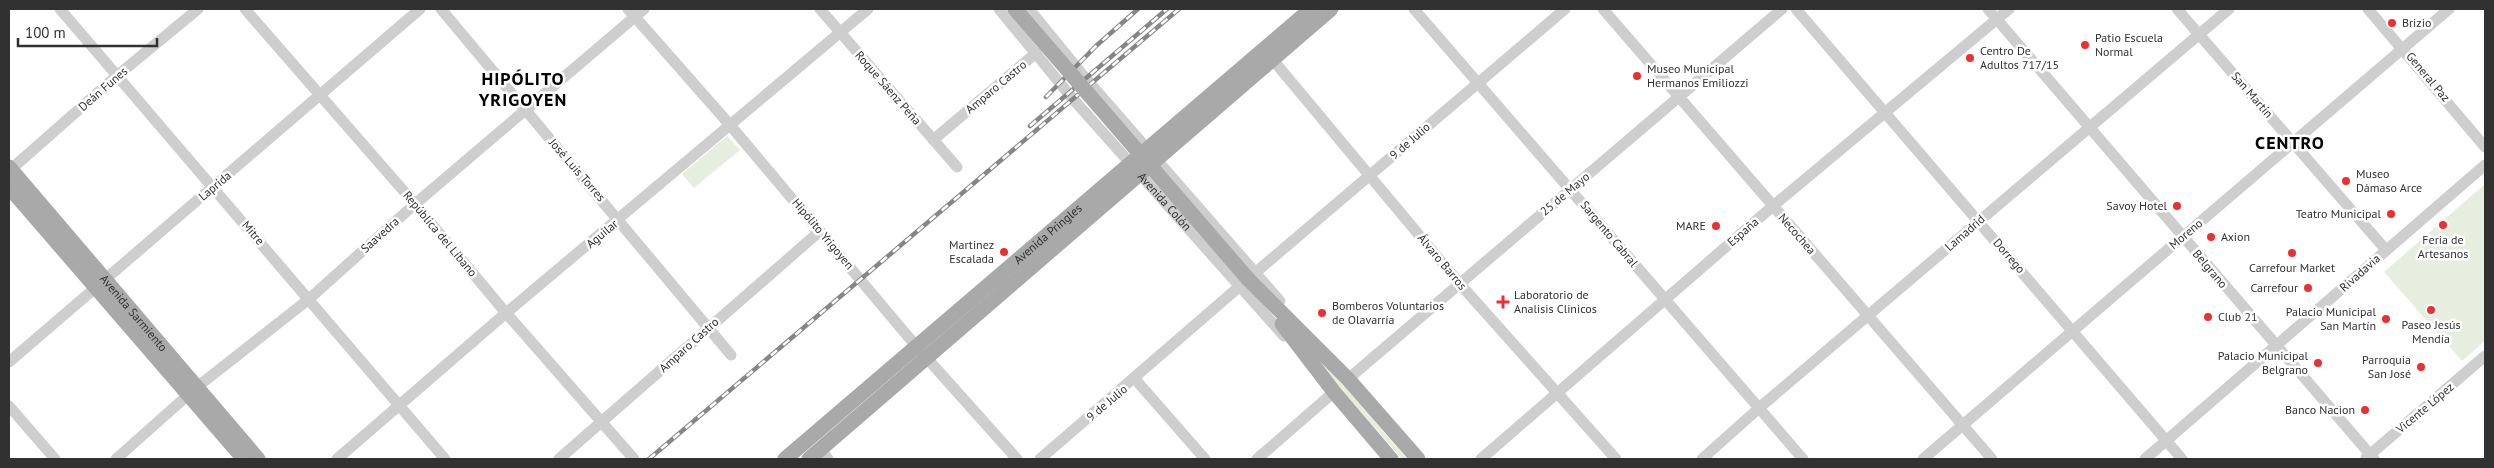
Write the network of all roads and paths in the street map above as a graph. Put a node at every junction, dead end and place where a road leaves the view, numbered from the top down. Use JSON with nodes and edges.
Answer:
{"nodes":[{"id":1,"x":60,"y":9,"type":"edge"},
{"id":2,"x":198,"y":9,"type":"edge"},
{"id":3,"x":246,"y":9,"type":"edge"},
{"id":4,"x":420,"y":9,"type":"edge"},
{"id":5,"x":441,"y":9,"type":"edge"},
{"id":6,"x":820,"y":9,"type":"edge"},
{"id":7,"x":868,"y":9,"type":"edge"},
{"id":8,"x":999,"y":9,"type":"edge"},
{"id":9,"x":1015,"y":9,"type":"edge"},
{"id":10,"x":1030,"y":9,"type":"edge"},
{"id":11,"x":1311,"y":9,"type":"edge"},
{"id":12,"x":1331,"y":9,"type":"edge"},
{"id":13,"x":1414,"y":9,"type":"edge"},
{"id":14,"x":1565,"y":9,"type":"edge"},
{"id":15,"x":1603,"y":9,"type":"edge"},
{"id":16,"x":1782,"y":9,"type":"edge"},
{"id":17,"x":1796,"y":9,"type":"edge"},
{"id":18,"x":1988,"y":9,"type":"edge"},
{"id":19,"x":2009,"y":9,"type":"edge"},
{"id":20,"x":2176,"y":9,"type":"edge"},
{"id":21,"x":2229,"y":9,"type":"edge"},
{"id":22,"x":2368,"y":9,"type":"edge"},
{"id":23,"x":2449,"y":9,"type":"edge"},
{"id":24,"x":635,"y":11,"type":"edge"},
{"id":25,"x":1997,"y":19,"type":"junction"},
{"id":26,"x":840,"y":32,"type":"junction"},
{"id":27,"x":2200,"y":35,"type":"junction"},
{"id":28,"x":2403,"y":47,"type":"junction"},
{"id":29,"x":1036,"y":53,"type":"junction"},
{"id":30,"x":1273,"y":60,"type":"junction"},
{"id":31,"x":118,"y":75,"type":"junction"},
{"id":32,"x":1477,"y":82,"type":"junction"},
{"id":33,"x":322,"y":95,"type":"junction"},
{"id":34,"x":1680,"y":96,"type":"junction"},
{"id":35,"x":526,"y":110,"type":"junction"},
{"id":36,"x":1887,"y":113,"type":"junction"},
{"id":37,"x":730,"y":124,"type":"junction"},
{"id":38,"x":2092,"y":128,"type":"junction"},
{"id":39,"x":933,"y":140,"type":"junction"},
{"id":40,"x":2294,"y":142,"type":"junction"},
{"id":41,"x":2485,"y":147,"type":"edge"},
{"id":42,"x":1152,"y":153,"type":"junction"},
{"id":43,"x":2485,"y":165,"type":"edge"},
{"id":44,"x":957,"y":167,"type":"dead end"},
{"id":45,"x":1135,"y":168,"type":"junction"},
{"id":46,"x":10,"y":169,"type":"edge"},
{"id":47,"x":1370,"y":176,"type":"junction"},
{"id":48,"x":9,"y":187,"type":"edge"},
{"id":49,"x":214,"y":187,"type":"junction"},
{"id":50,"x":1571,"y":189,"type":"junction"},
{"id":51,"x":415,"y":204,"type":"junction"},
{"id":52,"x":1773,"y":206,"type":"junction"},
{"id":53,"x":619,"y":220,"type":"junction"},
{"id":54,"x":1979,"y":220,"type":"junction"},
{"id":55,"x":820,"y":231,"type":"junction"},
{"id":56,"x":2183,"y":237,"type":"junction"},
{"id":57,"x":2386,"y":250,"type":"junction"},
{"id":58,"x":1248,"y":280,"type":"junction"},
{"id":59,"x":100,"y":282,"type":"junction"},
{"id":60,"x":1460,"y":284,"type":"junction"},
{"id":61,"x":308,"y":299,"type":"junction"},
{"id":62,"x":1664,"y":300,"type":"junction"},
{"id":63,"x":506,"y":313,"type":"junction"},
{"id":64,"x":1868,"y":316,"type":"junction"},
{"id":65,"x":707,"y":328,"type":"junction"},
{"id":66,"x":2073,"y":330,"type":"junction"},
{"id":67,"x":2276,"y":347,"type":"junction"},
{"id":68,"x":921,"y":351,"type":"junction"},
{"id":69,"x":731,"y":355,"type":"dead end"},
{"id":70,"x":2484,"y":360,"type":"edge"},
{"id":71,"x":9,"y":362,"type":"edge"},
{"id":72,"x":1135,"y":379,"type":"junction"},
{"id":73,"x":1348,"y":379,"type":"junction"},
{"id":74,"x":193,"y":391,"type":"junction"},
{"id":75,"x":1334,"y":392,"type":"junction"},
{"id":76,"x":1558,"y":393,"type":"junction"},
{"id":77,"x":9,"y":406,"type":"edge"},
{"id":78,"x":400,"y":407,"type":"junction"},
{"id":79,"x":1759,"y":408,"type":"junction"},
{"id":80,"x":603,"y":423,"type":"junction"},
{"id":81,"x":1962,"y":425,"type":"junction"},
{"id":82,"x":2167,"y":440,"type":"junction"},
{"id":83,"x":819,"y":456,"type":"edge"},
{"id":84,"x":2370,"y":458,"type":"edge"},
{"id":85,"x":55,"y":459,"type":"edge"},
{"id":86,"x":116,"y":459,"type":"edge"},
{"id":87,"x":244,"y":459,"type":"edge"},
{"id":88,"x":258,"y":459,"type":"edge"},
{"id":89,"x":337,"y":459,"type":"edge"},
{"id":90,"x":444,"y":459,"type":"edge"},
{"id":91,"x":559,"y":459,"type":"edge"},
{"id":92,"x":634,"y":459,"type":"edge"},
{"id":93,"x":785,"y":459,"type":"edge"},
{"id":94,"x":1017,"y":459,"type":"edge"},
{"id":95,"x":1040,"y":459,"type":"edge"},
{"id":96,"x":1205,"y":459,"type":"edge"},
{"id":97,"x":1257,"y":459,"type":"edge"},
{"id":98,"x":1391,"y":459,"type":"edge"},
{"id":99,"x":1418,"y":459,"type":"edge"},
{"id":100,"x":1481,"y":459,"type":"edge"},
{"id":101,"x":1616,"y":459,"type":"edge"},
{"id":102,"x":1702,"y":459,"type":"edge"},
{"id":103,"x":1803,"y":459,"type":"edge"},
{"id":104,"x":1923,"y":459,"type":"edge"},
{"id":105,"x":1992,"y":459,"type":"edge"},
{"id":106,"x":2144,"y":459,"type":"edge"},
{"id":107,"x":2182,"y":459,"type":"edge"}],
"edges":[{"from":1,"to":31,"type":"street","name":"Mitre"},
{"from":2,"to":31,"type":"street","name":"Deán Funes"},
{"from":3,"to":33,"type":"street","name":"República del Líbano"},
{"from":4,"to":33,"type":"street","name":"Laprida"},
{"from":5,"to":35,"type":"street","name":"José Luis Torres"},
{"from":6,"to":26,"type":"street","name":"Roque Sáenz Peña"},
{"from":7,"to":26,"type":"street","name":"Aguilar"},
{"from":8,"to":29,"type":"street","name":"Avenida Colón"},
{"from":9,"to":58,"type":"main road","name":"Avenida Colón","bridge":true},
{"from":10,"to":42,"type":"street","name":"Avenida Colón"},
{"from":11,"to":42,"type":"main road","name":"Avenida Pringles"},
{"from":12,"to":30,"type":"main road","name":"Avenida Pringles"},
{"from":13,"to":32,"type":"street","name":"Sargento Cabral"},
{"from":14,"to":32,"type":"street","name":"9 de Julio"},
{"from":15,"to":34,"type":"street","name":"Necochea"},
{"from":16,"to":34,"type":"street","name":"25 de Mayo"},
{"from":17,"to":36,"type":"street","name":"Dorrego"},
{"from":18,"to":25,"type":"street","name":"Belgrano"},
{"from":19,"to":25,"type":"street","name":"España"},
{"from":20,"to":27,"type":"street","name":"San Martín"},
{"from":21,"to":27,"type":"street","name":"Lamadrid"},
{"from":22,"to":28,"type":"street","name":"General Paz"},
{"from":23,"to":28,"type":"street","name":"Moreno"},
{"from":24,"to":35,"type":"street","name":"Saavedra"},
{"from":24,"to":37,"type":"street","name":"Hipólito Yrigoyen"},
{"from":25,"to":36,"type":"street","name":"España"},
{"from":25,"to":38,"type":"street","name":"Belgrano"},
{"from":26,"to":37,"type":"street","name":"Aguilar"},
{"from":26,"to":39,"type":"street","name":"Roque Sáenz Peña"},
{"from":27,"to":38,"type":"street","name":"Lamadrid"},
{"from":27,"to":40,"type":"street","name":"San Martín"},
{"from":28,"to":40,"type":"street","name":"Moreno"},
{"from":28,"to":41,"type":"street","name":"General Paz"},
{"from":29,"to":39,"type":"street","name":"Amparo Castro"},
{"from":29,"to":45,"type":"street","name":"Avenida Colón"},
{"from":30,"to":42,"type":"main road","name":"Avenida Pringles"},
{"from":30,"to":47,"type":"street","name":"Álvaro Barros"},
{"from":31,"to":46,"type":"street","name":"Deán Funes"},
{"from":31,"to":49,"type":"street","name":"Mitre"},
{"from":32,"to":47,"type":"street","name":"9 de Julio"},
{"from":32,"to":50,"type":"street","name":"Sargento Cabral"},
{"from":33,"to":49,"type":"street","name":"Laprida"},
{"from":33,"to":51,"type":"street","name":"República del Líbano"},
{"from":34,"to":50,"type":"street","name":"25 de Mayo"},
{"from":34,"to":52,"type":"street","name":"Necochea"},
{"from":35,"to":51,"type":"street","name":"Saavedra"},
{"from":35,"to":53,"type":"street","name":"José Luis Torres"},
{"from":36,"to":52,"type":"street","name":"España"},
{"from":36,"to":54,"type":"street","name":"Dorrego"},
{"from":37,"to":53,"type":"street","name":"Aguilar"},
{"from":37,"to":55,"type":"street","name":"Hipólito Yrigoyen"},
{"from":38,"to":54,"type":"street","name":"Lamadrid"},
{"from":38,"to":56,"type":"street","name":"Belgrano"},
{"from":39,"to":44,"type":"street","name":"Roque Sáenz Peña"},
{"from":40,"to":56,"type":"street","name":"Moreno"},
{"from":40,"to":57,"type":"street","name":"San Martín"},
{"from":42,"to":45,"type":"main road","name":"Avenida Pringles"},
{"from":42,"to":58,"type":"street","name":"Avenida Colón"},
{"from":43,"to":57,"type":"street","name":"Rivadavia"},
{"from":45,"to":58,"type":"street","name":"Avenida Colón"},
{"from":45,"to":68,"type":"main road","name":"Avenida Pringles"},
{"from":46,"to":59,"type":"main road","name":"Avenida Sarmiento"},
{"from":47,"to":58,"type":"street","name":"9 de Julio"},
{"from":47,"to":60,"type":"street","name":"Álvaro Barros"},
{"from":48,"to":59,"type":"main road","name":"Avenida Sarmiento"},
{"from":49,"to":59,"type":"street","name":"Laprida"},
{"from":49,"to":61,"type":"street","name":"Mitre"},
{"from":50,"to":60,"type":"street","name":"25 de Mayo"},
{"from":50,"to":62,"type":"street","name":"Sargento Cabral"},
{"from":51,"to":61,"type":"street","name":"Saavedra"},
{"from":51,"to":63,"type":"street","name":"República del Líbano"},
{"from":52,"to":62,"type":"street","name":"España"},
{"from":52,"to":64,"type":"street","name":"Necochea"},
{"from":53,"to":63,"type":"street","name":"Aguilar"},
{"from":53,"to":65,"type":"street","name":"José Luis Torres"},
{"from":54,"to":64,"type":"street","name":"Lamadrid"},
{"from":54,"to":66,"type":"street","name":"Dorrego"},
{"from":55,"to":65,"type":"street","name":"Amparo Castro"},
{"from":55,"to":68,"type":"street","name":"Hipólito Yrigoyen"},
{"from":56,"to":66,"type":"street","name":"Moreno"},
{"from":56,"to":67,"type":"street","name":"Belgrano"},
{"from":57,"to":67,"type":"street","name":"Rivadavia"},
{"from":58,"to":72,"type":"street","name":"9 de Julio"},
{"from":58,"to":73,"type":"main road","name":"Avenida Colón"},
{"from":58,"to":75,"type":"main road","name":"Avenida Colón"},
{"from":59,"to":71,"type":"street","name":"Laprida"},
{"from":59,"to":74,"type":"main road","name":"Avenida Sarmiento"},
{"from":60,"to":73,"type":"street","name":"25 de Mayo"},
{"from":60,"to":76,"type":"street","name":"Álvaro Barros"},
{"from":61,"to":74,"type":"street","name":"Saavedra"},
{"from":61,"to":78,"type":"street","name":"Mitre"},
{"from":62,"to":76,"type":"street","name":"España"},
{"from":62,"to":79,"type":"street","name":"Sargento Cabral"},
{"from":63,"to":78,"type":"street","name":"Aguilar"},
{"from":63,"to":80,"type":"street","name":"República del Líbano"},
{"from":64,"to":79,"type":"street","name":"Lamadrid"},
{"from":64,"to":81,"type":"street","name":"Necochea"},
{"from":65,"to":69,"type":"street","name":"José Luis Torres"},
{"from":65,"to":80,"type":"street","name":"Amparo Castro"},
{"from":66,"to":81,"type":"street","name":"Moreno"},
{"from":66,"to":82,"type":"street","name":"Dorrego"},
{"from":67,"to":82,"type":"street","name":"Rivadavia"},
{"from":67,"to":84,"type":"street","name":"Belgrano"},
{"from":68,"to":83,"type":"main road","name":"Avenida Pringles"},
{"from":68,"to":93,"type":"main road","name":"Avenida Pringles"},
{"from":68,"to":94,"type":"street","name":"Hipólito Yrigoyen"},
{"from":70,"to":84,"type":"street","name":"Vicente López"},
{"from":72,"to":95,"type":"street","name":"9 de Julio"},
{"from":72,"to":96,"type":"street"},
{"from":73,"to":99,"type":"main road","name":"Avenida Colón"},
{"from":74,"to":86,"type":"street","name":"Saavedra"},
{"from":74,"to":87,"type":"main road","name":"Avenida Sarmiento"},
{"from":74,"to":88,"type":"main road","name":"Avenida Sarmiento"},
{"from":75,"to":97,"type":"street"},
{"from":75,"to":98,"type":"main road","name":"Avenida Colón"},
{"from":76,"to":100,"type":"street","name":"España"},
{"from":76,"to":101,"type":"street","name":"Álvaro Barros"},
{"from":77,"to":85,"type":"street"},
{"from":78,"to":89,"type":"street","name":"Aguilar"},
{"from":78,"to":90,"type":"street","name":"Mitre"},
{"from":79,"to":102,"type":"street","name":"Lamadrid"},
{"from":79,"to":103,"type":"street","name":"Sargento Cabral"},
{"from":80,"to":91,"type":"street","name":"Amparo Castro"},
{"from":80,"to":92,"type":"street","name":"República del Líbano"},
{"from":81,"to":104,"type":"street","name":"Moreno"},
{"from":81,"to":105,"type":"street","name":"Necochea"},
{"from":82,"to":106,"type":"street","name":"Rivadavia"},
{"from":82,"to":107,"type":"street","name":"Dorrego"}]}
